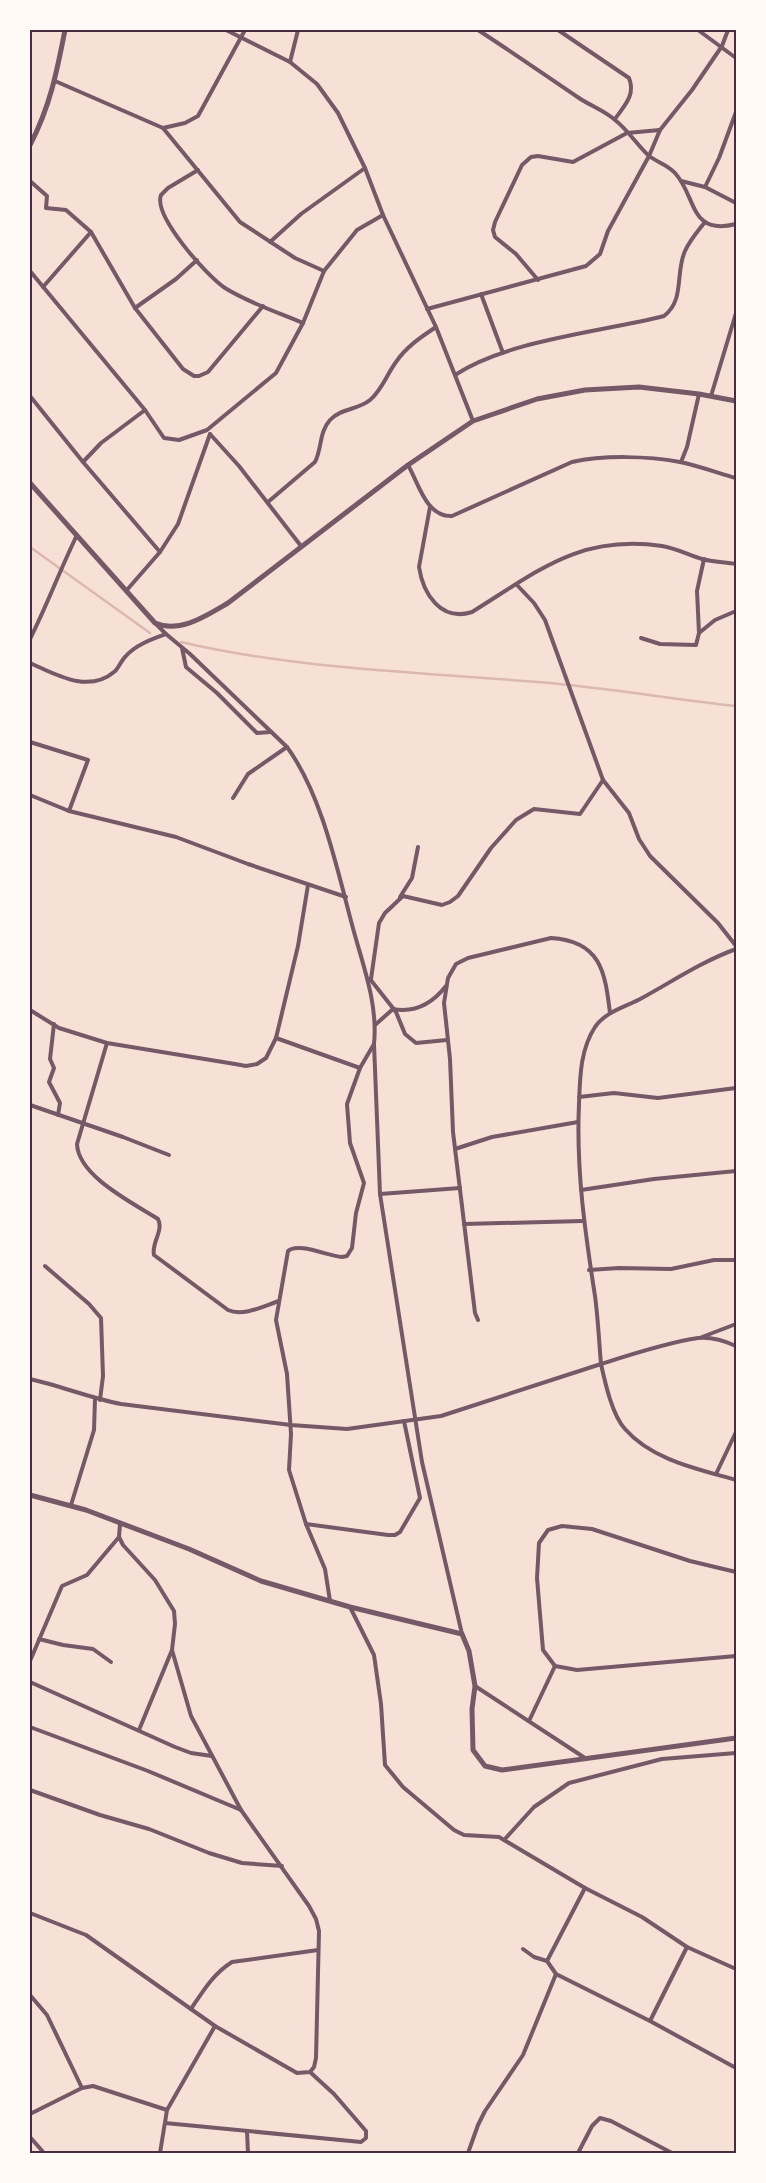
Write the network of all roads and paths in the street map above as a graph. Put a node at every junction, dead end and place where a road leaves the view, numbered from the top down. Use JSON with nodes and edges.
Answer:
{"nodes":[{"id":1,"x":65,"y":30,"type":"edge"},
{"id":2,"x":226,"y":30,"type":"edge"},
{"id":3,"x":245,"y":30,"type":"edge"},
{"id":4,"x":298,"y":30,"type":"edge"},
{"id":5,"x":478,"y":30,"type":"edge"},
{"id":6,"x":558,"y":30,"type":"edge"},
{"id":7,"x":698,"y":30,"type":"edge"},
{"id":8,"x":728,"y":30,"type":"edge"},
{"id":9,"x":242,"y":38,"type":"junction"},
{"id":10,"x":722,"y":46,"type":"junction"},
{"id":11,"x":736,"y":58,"type":"edge"},
{"id":12,"x":290,"y":62,"type":"junction"},
{"id":13,"x":55,"y":81,"type":"junction"},
{"id":14,"x":736,"y":112,"type":"edge"},
{"id":15,"x":615,"y":119,"type":"junction"},
{"id":16,"x":163,"y":128,"type":"junction"},
{"id":17,"x":660,"y":130,"type":"junction"},
{"id":18,"x":627,"y":133,"type":"junction"},
{"id":19,"x":30,"y":144,"type":"edge"},
{"id":20,"x":650,"y":156,"type":"junction"},
{"id":21,"x":365,"y":168,"type":"junction"},
{"id":22,"x":198,"y":170,"type":"junction"},
{"id":23,"x":30,"y":181,"type":"edge"},
{"id":24,"x":681,"y":181,"type":"junction"},
{"id":25,"x":706,"y":187,"type":"junction"},
{"id":26,"x":736,"y":203,"type":"edge"},
{"id":27,"x":383,"y":215,"type":"junction"},
{"id":28,"x":705,"y":222,"type":"junction"},
{"id":29,"x":736,"y":224,"type":"edge"},
{"id":30,"x":91,"y":232,"type":"junction"},
{"id":31,"x":270,"y":242,"type":"junction"},
{"id":32,"x":198,"y":260,"type":"junction"},
{"id":33,"x":30,"y":271,"type":"edge"},
{"id":34,"x":324,"y":271,"type":"junction"},
{"id":35,"x":538,"y":280,"type":"junction"},
{"id":36,"x":43,"y":287,"type":"junction"},
{"id":37,"x":481,"y":294,"type":"junction"},
{"id":38,"x":263,"y":306,"type":"junction"},
{"id":39,"x":135,"y":308,"type":"junction"},
{"id":40,"x":427,"y":309,"type":"junction"},
{"id":41,"x":736,"y":313,"type":"edge"},
{"id":42,"x":303,"y":323,"type":"junction"},
{"id":43,"x":436,"y":327,"type":"junction"},
{"id":44,"x":502,"y":353,"type":"junction"},
{"id":45,"x":455,"y":375,"type":"junction"},
{"id":46,"x":700,"y":394,"type":"junction"},
{"id":47,"x":30,"y":396,"type":"edge"},
{"id":48,"x":711,"y":396,"type":"junction"},
{"id":49,"x":736,"y":402,"type":"edge"},
{"id":50,"x":145,"y":410,"type":"junction"},
{"id":51,"x":473,"y":421,"type":"junction"},
{"id":52,"x":209,"y":432,"type":"junction"},
{"id":53,"x":83,"y":462,"type":"junction"},
{"id":54,"x":681,"y":462,"type":"junction"},
{"id":55,"x":408,"y":465,"type":"junction"},
{"id":56,"x":736,"y":478,"type":"edge"},
{"id":57,"x":30,"y":483,"type":"edge"},
{"id":58,"x":268,"y":502,"type":"junction"},
{"id":59,"x":430,"y":507,"type":"junction"},
{"id":60,"x":76,"y":535,"type":"junction"},
{"id":61,"x":301,"y":546,"type":"junction"},
{"id":62,"x":160,"y":552,"type":"junction"},
{"id":63,"x":704,"y":559,"type":"junction"},
{"id":64,"x":736,"y":564,"type":"edge"},
{"id":65,"x":517,"y":584,"type":"junction"},
{"id":66,"x":126,"y":591,"type":"junction"},
{"id":67,"x":736,"y":611,"type":"edge"},
{"id":68,"x":155,"y":623,"type":"junction"},
{"id":69,"x":699,"y":633,"type":"junction"},
{"id":70,"x":166,"y":634,"type":"junction"},
{"id":71,"x":641,"y":638,"type":"dead end"},
{"id":72,"x":30,"y":639,"type":"edge"},
{"id":73,"x":182,"y":647,"type":"junction"},
{"id":74,"x":30,"y":663,"type":"edge"},
{"id":75,"x":271,"y":732,"type":"junction"},
{"id":76,"x":30,"y":742,"type":"edge"},
{"id":77,"x":287,"y":747,"type":"junction"},
{"id":78,"x":603,"y":780,"type":"junction"},
{"id":79,"x":30,"y":795,"type":"edge"},
{"id":80,"x":233,"y":798,"type":"dead end"},
{"id":81,"x":69,"y":811,"type":"junction"},
{"id":82,"x":418,"y":847,"type":"dead end"},
{"id":83,"x":308,"y":885,"type":"junction"},
{"id":84,"x":346,"y":897,"type":"junction"},
{"id":85,"x":396,"y":903,"type":"junction"},
{"id":86,"x":736,"y":947,"type":"edge"},
{"id":87,"x":363,"y":969,"type":"junction"},
{"id":88,"x":371,"y":979,"type":"junction"},
{"id":89,"x":447,"y":985,"type":"junction"},
{"id":90,"x":393,"y":1009,"type":"junction"},
{"id":91,"x":30,"y":1010,"type":"edge"},
{"id":92,"x":610,"y":1013,"type":"junction"},
{"id":93,"x":54,"y":1024,"type":"junction"},
{"id":94,"x":375,"y":1025,"type":"junction"},
{"id":95,"x":276,"y":1038,"type":"junction"},
{"id":96,"x":447,"y":1040,"type":"junction"},
{"id":97,"x":107,"y":1043,"type":"junction"},
{"id":98,"x":374,"y":1044,"type":"junction"},
{"id":99,"x":360,"y":1068,"type":"junction"},
{"id":100,"x":736,"y":1088,"type":"edge"},
{"id":101,"x":579,"y":1096,"type":"junction"},
{"id":102,"x":30,"y":1105,"type":"edge"},
{"id":103,"x":58,"y":1115,"type":"junction"},
{"id":104,"x":578,"y":1122,"type":"junction"},
{"id":105,"x":83,"y":1123,"type":"junction"},
{"id":106,"x":455,"y":1149,"type":"junction"},
{"id":107,"x":169,"y":1155,"type":"dead end"},
{"id":108,"x":736,"y":1171,"type":"edge"},
{"id":109,"x":460,"y":1188,"type":"junction"},
{"id":110,"x":581,"y":1190,"type":"junction"},
{"id":111,"x":380,"y":1194,"type":"junction"},
{"id":112,"x":583,"y":1221,"type":"junction"},
{"id":113,"x":464,"y":1224,"type":"junction"},
{"id":114,"x":736,"y":1260,"type":"edge"},
{"id":115,"x":45,"y":1266,"type":"dead end"},
{"id":116,"x":590,"y":1270,"type":"junction"},
{"id":117,"x":279,"y":1301,"type":"junction"},
{"id":118,"x":478,"y":1320,"type":"dead end"},
{"id":119,"x":736,"y":1324,"type":"edge"},
{"id":120,"x":700,"y":1338,"type":"junction"},
{"id":121,"x":736,"y":1346,"type":"edge"},
{"id":122,"x":601,"y":1364,"type":"junction"},
{"id":123,"x":30,"y":1379,"type":"edge"},
{"id":124,"x":98,"y":1399,"type":"junction"},
{"id":125,"x":414,"y":1420,"type":"junction"},
{"id":126,"x":404,"y":1421,"type":"junction"},
{"id":127,"x":291,"y":1425,"type":"junction"},
{"id":128,"x":736,"y":1432,"type":"edge"},
{"id":129,"x":716,"y":1474,"type":"junction"},
{"id":130,"x":736,"y":1480,"type":"edge"},
{"id":131,"x":30,"y":1495,"type":"edge"},
{"id":132,"x":71,"y":1505,"type":"junction"},
{"id":133,"x":120,"y":1524,"type":"junction"},
{"id":134,"x":306,"y":1524,"type":"junction"},
{"id":135,"x":119,"y":1538,"type":"junction"},
{"id":136,"x":736,"y":1572,"type":"edge"},
{"id":137,"x":330,"y":1601,"type":"junction"},
{"id":138,"x":350,"y":1607,"type":"junction"},
{"id":139,"x":462,"y":1634,"type":"junction"},
{"id":140,"x":39,"y":1639,"type":"junction"},
{"id":141,"x":172,"y":1650,"type":"junction"},
{"id":142,"x":736,"y":1656,"type":"edge"},
{"id":143,"x":30,"y":1660,"type":"edge"},
{"id":144,"x":110,"y":1662,"type":"dead end"},
{"id":145,"x":555,"y":1666,"type":"junction"},
{"id":146,"x":30,"y":1684,"type":"edge"},
{"id":147,"x":475,"y":1686,"type":"junction"},
{"id":148,"x":529,"y":1721,"type":"junction"},
{"id":149,"x":30,"y":1727,"type":"edge"},
{"id":150,"x":139,"y":1730,"type":"junction"},
{"id":151,"x":736,"y":1738,"type":"edge"},
{"id":152,"x":736,"y":1753,"type":"edge"},
{"id":153,"x":212,"y":1756,"type":"junction"},
{"id":154,"x":585,"y":1758,"type":"junction"},
{"id":155,"x":30,"y":1790,"type":"edge"},
{"id":156,"x":241,"y":1810,"type":"junction"},
{"id":157,"x":30,"y":1813,"type":"edge"},
{"id":158,"x":30,"y":1819,"type":"edge"},
{"id":159,"x":504,"y":1840,"type":"junction"},
{"id":160,"x":282,"y":1866,"type":"junction"},
{"id":161,"x":585,"y":1888,"type":"junction"},
{"id":162,"x":30,"y":1912,"type":"edge"},
{"id":163,"x":687,"y":1947,"type":"junction"},
{"id":164,"x":523,"y":1949,"type":"dead end"},
{"id":165,"x":318,"y":1950,"type":"junction"},
{"id":166,"x":547,"y":1961,"type":"junction"},
{"id":167,"x":736,"y":1969,"type":"edge"},
{"id":168,"x":556,"y":1974,"type":"junction"},
{"id":169,"x":30,"y":1995,"type":"edge"},
{"id":170,"x":191,"y":2009,"type":"junction"},
{"id":171,"x":650,"y":2021,"type":"junction"},
{"id":172,"x":215,"y":2026,"type":"junction"},
{"id":173,"x":736,"y":2068,"type":"edge"},
{"id":174,"x":310,"y":2072,"type":"junction"},
{"id":175,"x":82,"y":2088,"type":"junction"},
{"id":176,"x":167,"y":2110,"type":"junction"},
{"id":177,"x":30,"y":2114,"type":"edge"},
{"id":178,"x":165,"y":2123,"type":"junction"},
{"id":179,"x":247,"y":2131,"type":"junction"},
{"id":180,"x":30,"y":2136,"type":"edge"},
{"id":181,"x":44,"y":2153,"type":"edge"},
{"id":182,"x":160,"y":2153,"type":"edge"},
{"id":183,"x":248,"y":2153,"type":"edge"},
{"id":184,"x":468,"y":2153,"type":"edge"},
{"id":185,"x":578,"y":2153,"type":"edge"},
{"id":186,"x":672,"y":2153,"type":"edge"}],
"edges":[{"from":1,"to":13,"type":"street"},
{"from":2,"to":9,"type":"street"},
{"from":3,"to":9,"type":"street"},
{"from":4,"to":12,"type":"street"},
{"from":5,"to":15,"type":"street"},
{"from":6,"to":15,"type":"street"},
{"from":7,"to":10,"type":"street"},
{"from":8,"to":10,"type":"street"},
{"from":9,"to":12,"type":"street"},
{"from":9,"to":16,"type":"street"},
{"from":10,"to":11,"type":"street"},
{"from":10,"to":17,"type":"street"},
{"from":12,"to":21,"type":"street"},
{"from":13,"to":16,"type":"street"},
{"from":13,"to":19,"type":"street"},
{"from":14,"to":25,"type":"street"},
{"from":15,"to":18,"type":"street"},
{"from":16,"to":22,"type":"street"},
{"from":17,"to":18,"type":"street"},
{"from":17,"to":20,"type":"street"},
{"from":18,"to":20,"type":"street"},
{"from":18,"to":35,"type":"street"},
{"from":20,"to":24,"type":"street"},
{"from":20,"to":35,"type":"street"},
{"from":21,"to":27,"type":"street"},
{"from":21,"to":31,"type":"street"},
{"from":22,"to":31,"type":"street"},
{"from":22,"to":32,"type":"street"},
{"from":23,"to":30,"type":"street"},
{"from":24,"to":25,"type":"street"},
{"from":24,"to":28,"type":"street"},
{"from":25,"to":26,"type":"street"},
{"from":27,"to":34,"type":"street"},
{"from":27,"to":40,"type":"street"},
{"from":28,"to":29,"type":"street"},
{"from":28,"to":44,"type":"street"},
{"from":30,"to":36,"type":"street"},
{"from":30,"to":39,"type":"street"},
{"from":31,"to":34,"type":"street"},
{"from":32,"to":38,"type":"street"},
{"from":32,"to":39,"type":"street"},
{"from":33,"to":36,"type":"street"},
{"from":34,"to":42,"type":"street"},
{"from":35,"to":37,"type":"street"},
{"from":36,"to":50,"type":"street"},
{"from":37,"to":40,"type":"street"},
{"from":37,"to":44,"type":"street"},
{"from":38,"to":39,"type":"street"},
{"from":38,"to":42,"type":"street"},
{"from":40,"to":43,"type":"street"},
{"from":41,"to":48,"type":"street"},
{"from":42,"to":52,"type":"street"},
{"from":43,"to":45,"type":"street"},
{"from":43,"to":58,"type":"street"},
{"from":44,"to":45,"type":"street"},
{"from":45,"to":51,"type":"street"},
{"from":46,"to":48,"type":"street"},
{"from":46,"to":51,"type":"street"},
{"from":46,"to":54,"type":"street"},
{"from":47,"to":53,"type":"street"},
{"from":48,"to":49,"type":"street"},
{"from":50,"to":52,"type":"street"},
{"from":50,"to":53,"type":"street"},
{"from":51,"to":55,"type":"street"},
{"from":52,"to":58,"type":"street"},
{"from":52,"to":62,"type":"street"},
{"from":53,"to":62,"type":"street"},
{"from":54,"to":56,"type":"street"},
{"from":54,"to":59,"type":"street"},
{"from":55,"to":59,"type":"street"},
{"from":55,"to":61,"type":"street"},
{"from":57,"to":60,"type":"street"},
{"from":58,"to":61,"type":"street"},
{"from":59,"to":65,"type":"street"},
{"from":60,"to":66,"type":"street"},
{"from":60,"to":72,"type":"street"},
{"from":61,"to":68,"type":"street"},
{"from":62,"to":66,"type":"street"},
{"from":63,"to":64,"type":"street"},
{"from":63,"to":65,"type":"street"},
{"from":63,"to":69,"type":"street"},
{"from":65,"to":78,"type":"street"},
{"from":66,"to":68,"type":"street"},
{"from":67,"to":69,"type":"street"},
{"from":68,"to":70,"type":"street"},
{"from":69,"to":71,"type":"street"},
{"from":70,"to":73,"type":"street"},
{"from":70,"to":74,"type":"street"},
{"from":73,"to":75,"type":"street"},
{"from":73,"to":75,"type":"street"},
{"from":75,"to":77,"type":"street"},
{"from":76,"to":81,"type":"street"},
{"from":77,"to":80,"type":"street"},
{"from":77,"to":84,"type":"street"},
{"from":78,"to":85,"type":"street"},
{"from":78,"to":86,"type":"street"},
{"from":79,"to":81,"type":"street"},
{"from":81,"to":83,"type":"street"},
{"from":82,"to":85,"type":"street"},
{"from":83,"to":84,"type":"street"},
{"from":83,"to":95,"type":"street"},
{"from":84,"to":87,"type":"street"},
{"from":85,"to":88,"type":"street"},
{"from":86,"to":92,"type":"street"},
{"from":87,"to":88,"type":"street"},
{"from":87,"to":94,"type":"street"},
{"from":88,"to":90,"type":"street"},
{"from":89,"to":90,"type":"street"},
{"from":89,"to":92,"type":"street"},
{"from":89,"to":96,"type":"street"},
{"from":90,"to":94,"type":"street"},
{"from":90,"to":96,"type":"street"},
{"from":91,"to":93,"type":"street"},
{"from":92,"to":101,"type":"street"},
{"from":93,"to":97,"type":"street"},
{"from":93,"to":103,"type":"street"},
{"from":94,"to":98,"type":"street"},
{"from":95,"to":97,"type":"street"},
{"from":95,"to":99,"type":"street"},
{"from":96,"to":106,"type":"street"},
{"from":97,"to":105,"type":"street"},
{"from":98,"to":99,"type":"street"},
{"from":98,"to":111,"type":"street"},
{"from":99,"to":117,"type":"street"},
{"from":100,"to":101,"type":"street"},
{"from":101,"to":104,"type":"street"},
{"from":102,"to":103,"type":"street"},
{"from":103,"to":105,"type":"street"},
{"from":104,"to":106,"type":"street"},
{"from":104,"to":110,"type":"street"},
{"from":105,"to":107,"type":"street"},
{"from":105,"to":117,"type":"street"},
{"from":106,"to":109,"type":"street"},
{"from":108,"to":110,"type":"street"},
{"from":109,"to":111,"type":"street"},
{"from":109,"to":113,"type":"street"},
{"from":110,"to":112,"type":"street"},
{"from":111,"to":125,"type":"street"},
{"from":112,"to":113,"type":"street"},
{"from":112,"to":116,"type":"street"},
{"from":113,"to":118,"type":"street"},
{"from":114,"to":116,"type":"street"},
{"from":115,"to":124,"type":"street"},
{"from":116,"to":122,"type":"street"},
{"from":117,"to":127,"type":"street"},
{"from":119,"to":120,"type":"street"},
{"from":120,"to":121,"type":"street"},
{"from":120,"to":122,"type":"street"},
{"from":122,"to":125,"type":"street"},
{"from":122,"to":129,"type":"street"},
{"from":123,"to":124,"type":"street"},
{"from":124,"to":127,"type":"street"},
{"from":124,"to":132,"type":"street"},
{"from":125,"to":126,"type":"street"},
{"from":125,"to":139,"type":"street"},
{"from":126,"to":127,"type":"street"},
{"from":126,"to":134,"type":"street"},
{"from":127,"to":134,"type":"street"},
{"from":128,"to":129,"type":"street"},
{"from":129,"to":130,"type":"street"},
{"from":131,"to":132,"type":"street"},
{"from":132,"to":133,"type":"street"},
{"from":133,"to":135,"type":"street"},
{"from":133,"to":137,"type":"street"},
{"from":134,"to":137,"type":"street"},
{"from":135,"to":140,"type":"street"},
{"from":135,"to":141,"type":"street"},
{"from":136,"to":145,"type":"street"},
{"from":137,"to":138,"type":"street"},
{"from":138,"to":139,"type":"street"},
{"from":138,"to":159,"type":"street"},
{"from":139,"to":147,"type":"street"},
{"from":140,"to":143,"type":"street"},
{"from":140,"to":144,"type":"street"},
{"from":141,"to":150,"type":"street"},
{"from":141,"to":153,"type":"street"},
{"from":142,"to":145,"type":"street"},
{"from":145,"to":148,"type":"street"},
{"from":146,"to":150,"type":"street"},
{"from":147,"to":148,"type":"street"},
{"from":147,"to":154,"type":"street"},
{"from":148,"to":154,"type":"street"},
{"from":149,"to":156,"type":"street"},
{"from":150,"to":153,"type":"street"},
{"from":151,"to":154,"type":"street"},
{"from":152,"to":159,"type":"street"},
{"from":153,"to":156,"type":"street"},
{"from":155,"to":160,"type":"street"},
{"from":156,"to":160,"type":"street"},
{"from":157,"to":158,"type":"street"},
{"from":159,"to":161,"type":"street"},
{"from":160,"to":165,"type":"street"},
{"from":161,"to":163,"type":"street"},
{"from":161,"to":166,"type":"street"},
{"from":162,"to":170,"type":"street"},
{"from":163,"to":167,"type":"street"},
{"from":163,"to":171,"type":"street"},
{"from":164,"to":166,"type":"street"},
{"from":165,"to":170,"type":"street"},
{"from":165,"to":174,"type":"street"},
{"from":166,"to":168,"type":"street"},
{"from":168,"to":171,"type":"street"},
{"from":168,"to":184,"type":"street"},
{"from":169,"to":175,"type":"street"},
{"from":170,"to":172,"type":"street"},
{"from":171,"to":173,"type":"street"},
{"from":172,"to":174,"type":"street"},
{"from":172,"to":176,"type":"street"},
{"from":174,"to":179,"type":"street"},
{"from":175,"to":176,"type":"street"},
{"from":175,"to":177,"type":"street"},
{"from":176,"to":178,"type":"street"},
{"from":178,"to":179,"type":"street"},
{"from":178,"to":182,"type":"street"},
{"from":179,"to":183,"type":"street"},
{"from":180,"to":181,"type":"street"},
{"from":185,"to":186,"type":"street"}]}
